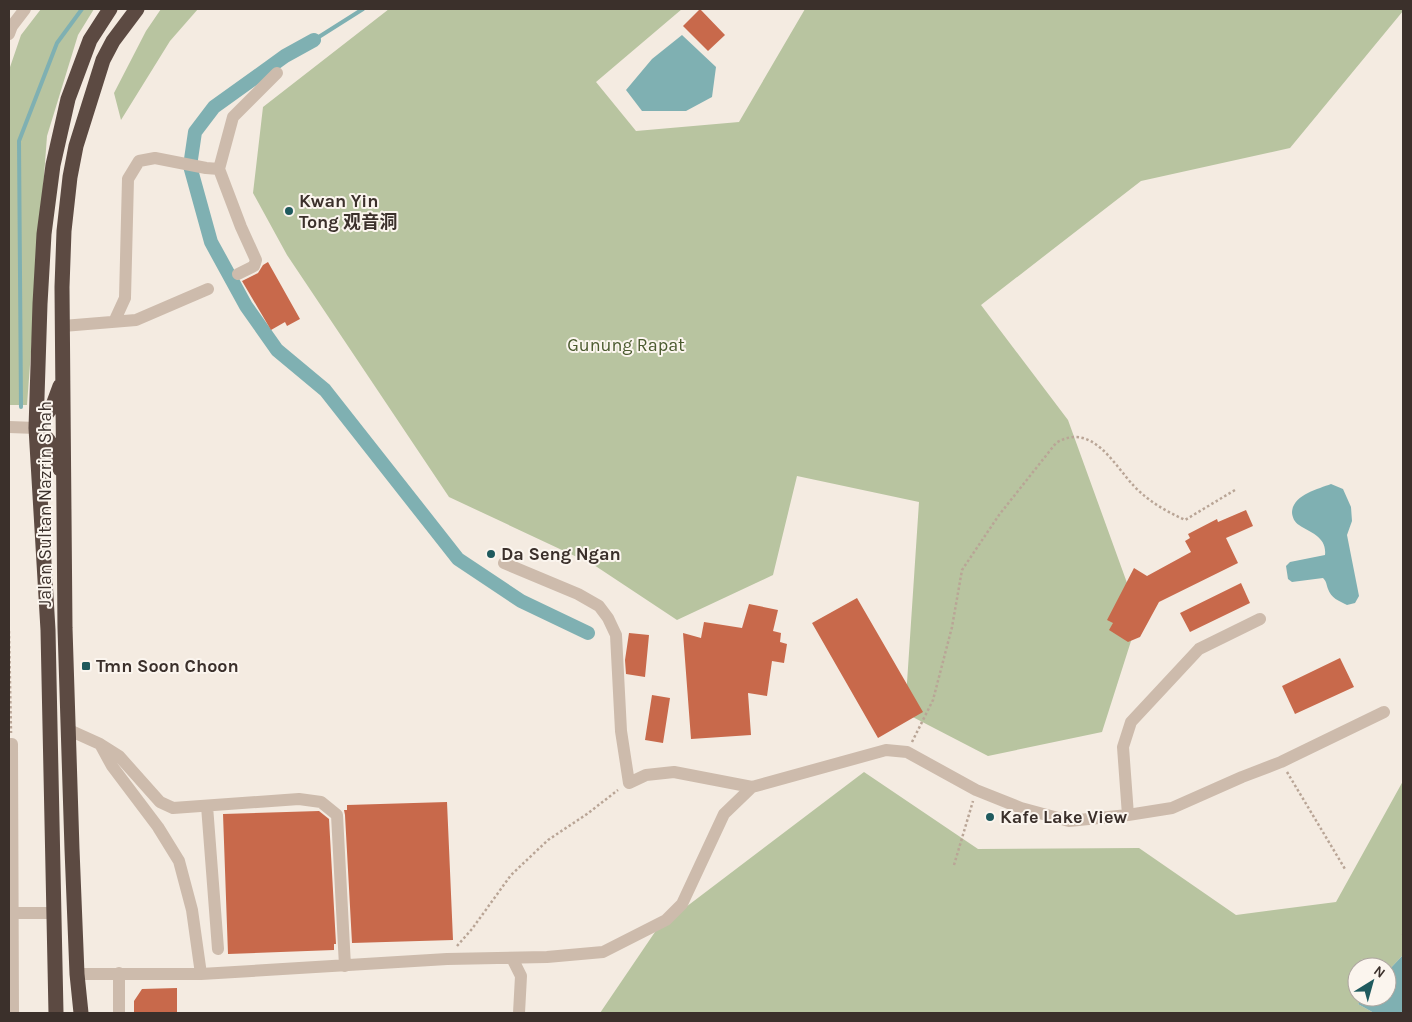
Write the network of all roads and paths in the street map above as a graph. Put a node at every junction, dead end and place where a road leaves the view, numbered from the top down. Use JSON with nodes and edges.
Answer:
{"nodes":[{"id":1,"x":25,"y":9,"type":"edge"},
{"id":2,"x":110,"y":9,"type":"edge"},
{"id":3,"x":137,"y":9,"type":"edge"},
{"id":4,"x":9,"y":34,"type":"edge"},
{"id":5,"x":278,"y":73,"type":"dead end"},
{"id":6,"x":212,"y":169,"type":"junction"},
{"id":7,"x":238,"y":274,"type":"dead end"},
{"id":8,"x":208,"y":289,"type":"dead end"},
{"id":9,"x":114,"y":322,"type":"junction"},
{"id":10,"x":62,"y":326,"type":"junction"},
{"id":11,"x":63,"y":376,"type":"junction"},
{"id":12,"x":9,"y":428,"type":"edge"},
{"id":13,"x":36,"y":428,"type":"junction"},
{"id":14,"x":64,"y":481,"type":"junction"},
{"id":15,"x":1235,"y":490,"type":"dead end"},
{"id":16,"x":504,"y":563,"type":"dead end"},
{"id":17,"x":1260,"y":619,"type":"dead end"},
{"id":18,"x":9,"y":631,"type":"edge"},
{"id":19,"x":1384,"y":712,"type":"dead end"},
{"id":20,"x":69,"y":730,"type":"junction"},
{"id":21,"x":10,"y":744,"type":"edge"},
{"id":22,"x":100,"y":744,"type":"junction"},
{"id":23,"x":907,"y":752,"type":"junction"},
{"id":24,"x":1281,"y":762,"type":"junction"},
{"id":25,"x":629,"y":783,"type":"junction"},
{"id":26,"x":752,"y":787,"type":"junction"},
{"id":27,"x":976,"y":790,"type":"junction"},
{"id":28,"x":207,"y":806,"type":"junction"},
{"id":29,"x":1128,"y":815,"type":"junction"},
{"id":30,"x":954,"y":865,"type":"dead end"},
{"id":31,"x":1345,"y":869,"type":"dead end"},
{"id":32,"x":11,"y":913,"type":"edge"},
{"id":33,"x":53,"y":913,"type":"junction"},
{"id":34,"x":218,"y":949,"type":"dead end"},
{"id":35,"x":512,"y":958,"type":"junction"},
{"id":36,"x":446,"y":959,"type":"junction"},
{"id":37,"x":345,"y":966,"type":"junction"},
{"id":38,"x":119,"y":973,"type":"junction"},
{"id":39,"x":77,"y":974,"type":"junction"},
{"id":40,"x":201,"y":974,"type":"junction"},
{"id":41,"x":13,"y":1013,"type":"edge"},
{"id":42,"x":56,"y":1013,"type":"edge"},
{"id":43,"x":81,"y":1013,"type":"edge"},
{"id":44,"x":119,"y":1013,"type":"edge"},
{"id":45,"x":519,"y":1013,"type":"edge"}],
"edges":[{"from":1,"to":4,"type":"street"},
{"from":2,"to":13,"type":"highway","name":"Jalan Sultan Nazrin Shah"},
{"from":3,"to":10,"type":"highway","name":"Jalan Sultan Nazrin Shah"},
{"from":5,"to":6,"type":"street"},
{"from":6,"to":7,"type":"street"},
{"from":6,"to":9,"type":"street"},
{"from":8,"to":9,"type":"street"},
{"from":9,"to":10,"type":"street"},
{"from":10,"to":11,"type":"highway","name":"Jalan Sultan Nazrin Shah"},
{"from":11,"to":13,"type":"highway"},
{"from":11,"to":14,"type":"highway","name":"Jalan Sultan Nazrin Shah"},
{"from":12,"to":13,"type":"street"},
{"from":13,"to":14,"type":"highway"},
{"from":13,"to":33,"type":"highway","name":"Jalan Sultan Nazrin Shah"},
{"from":14,"to":20,"type":"highway","name":"Jalan Sultan Nazrin Shah"},
{"from":15,"to":23,"type":"path"},
{"from":16,"to":25,"type":"street"},
{"from":17,"to":29,"type":"street"},
{"from":18,"to":21,"type":"path"},
{"from":19,"to":24,"type":"street"},
{"from":20,"to":22,"type":"street"},
{"from":20,"to":39,"type":"highway","name":"Jalan Sultan Nazrin Shah"},
{"from":21,"to":32,"type":"street"},
{"from":22,"to":28,"type":"street"},
{"from":22,"to":40,"type":"street"},
{"from":23,"to":26,"type":"street"},
{"from":23,"to":27,"type":"street"},
{"from":24,"to":29,"type":"street"},
{"from":24,"to":31,"type":"path"},
{"from":25,"to":26,"type":"street"},
{"from":25,"to":36,"type":"path"},
{"from":26,"to":35,"type":"street"},
{"from":27,"to":29,"type":"street"},
{"from":27,"to":30,"type":"path"},
{"from":28,"to":34,"type":"street"},
{"from":28,"to":37,"type":"street"},
{"from":32,"to":33,"type":"street"},
{"from":32,"to":41,"type":"street"},
{"from":33,"to":42,"type":"highway","name":"Jalan Sultan Nazrin Shah"},
{"from":35,"to":36,"type":"street"},
{"from":35,"to":45,"type":"street"},
{"from":36,"to":37,"type":"street"},
{"from":37,"to":40,"type":"street"},
{"from":38,"to":39,"type":"street"},
{"from":38,"to":40,"type":"street"},
{"from":38,"to":44,"type":"street"},
{"from":39,"to":43,"type":"highway","name":"Jalan Sultan Nazrin Shah"}]}
